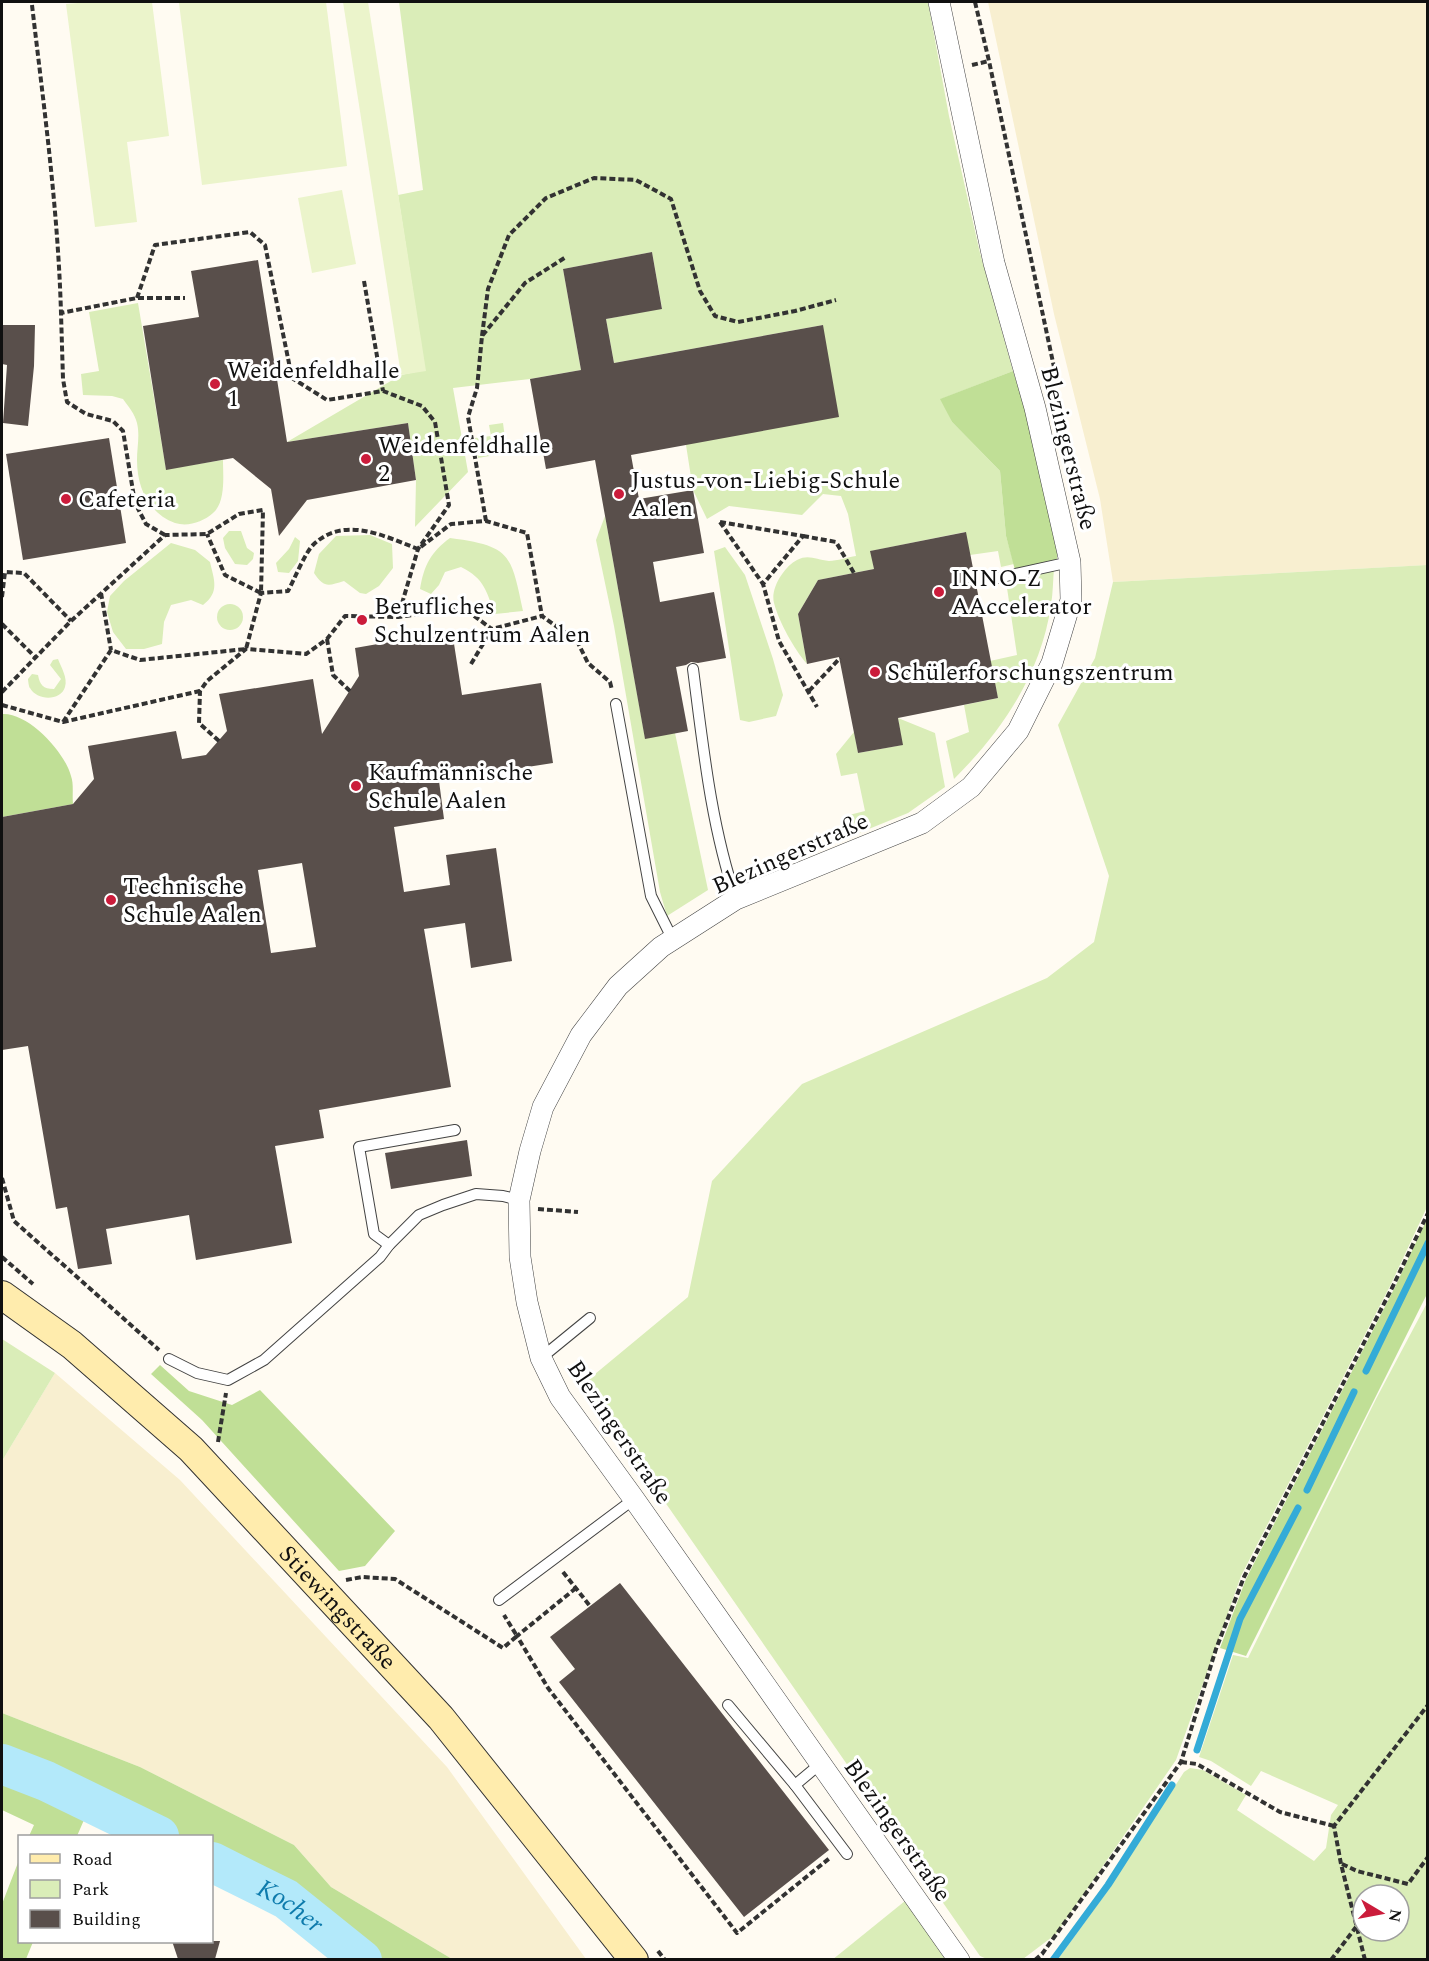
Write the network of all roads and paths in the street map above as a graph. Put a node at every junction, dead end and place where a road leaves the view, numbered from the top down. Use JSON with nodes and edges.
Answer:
{"nodes":[{"id":1,"x":939,"y":2,"type":"edge"},
{"id":2,"x":975,"y":2,"type":"edge"},
{"id":3,"x":32,"y":5,"type":"dead end"},
{"id":4,"x":566,"y":257,"type":"dead end"},
{"id":5,"x":364,"y":281,"type":"dead end"},
{"id":6,"x":137,"y":298,"type":"junction"},
{"id":7,"x":185,"y":298,"type":"dead end"},
{"id":8,"x":836,"y":300,"type":"dead end"},
{"id":9,"x":61,"y":313,"type":"junction"},
{"id":10,"x":482,"y":336,"type":"junction"},
{"id":11,"x":383,"y":391,"type":"junction"},
{"id":12,"x":1035,"y":408,"type":"junction"},
{"id":13,"x":486,"y":521,"type":"junction"},
{"id":14,"x":207,"y":534,"type":"junction"},
{"id":15,"x":165,"y":535,"type":"junction"},
{"id":16,"x":803,"y":536,"type":"junction"},
{"id":17,"x":418,"y":549,"type":"junction"},
{"id":18,"x":1070,"y":562,"type":"junction"},
{"id":19,"x":2,"y":567,"type":"edge"},
{"id":20,"x":5,"y":572,"type":"junction"},
{"id":21,"x":854,"y":573,"type":"dead end"},
{"id":22,"x":993,"y":579,"type":"dead end"},
{"id":23,"x":764,"y":584,"type":"junction"},
{"id":24,"x":101,"y":593,"type":"junction"},
{"id":25,"x":261,"y":593,"type":"junction"},
{"id":26,"x":2,"y":597,"type":"edge"},
{"id":27,"x":542,"y":616,"type":"junction"},
{"id":28,"x":398,"y":617,"type":"junction"},
{"id":29,"x":71,"y":621,"type":"junction"},
{"id":30,"x":2,"y":624,"type":"edge"},
{"id":31,"x":492,"y":629,"type":"junction"},
{"id":32,"x":327,"y":639,"type":"junction"},
{"id":33,"x":246,"y":649,"type":"junction"},
{"id":34,"x":111,"y":650,"type":"junction"},
{"id":35,"x":36,"y":657,"type":"junction"},
{"id":36,"x":840,"y":658,"type":"dead end"},
{"id":37,"x":471,"y":664,"type":"dead end"},
{"id":38,"x":693,"y":669,"type":"dead end"},
{"id":39,"x":200,"y":691,"type":"junction"},
{"id":40,"x":350,"y":691,"type":"dead end"},
{"id":41,"x":809,"y":691,"type":"junction"},
{"id":42,"x":2,"y":692,"type":"edge"},
{"id":43,"x":616,"y":704,"type":"joint"},
{"id":44,"x":2,"y":705,"type":"edge"},
{"id":45,"x":817,"y":707,"type":"dead end"},
{"id":46,"x":63,"y":722,"type":"junction"},
{"id":47,"x":219,"y":741,"type":"dead end"},
{"id":48,"x":736,"y":899,"type":"junction"},
{"id":49,"x":673,"y":940,"type":"junction"},
{"id":50,"x":455,"y":1130,"type":"dead end"},
{"id":51,"x":2,"y":1178,"type":"edge"},
{"id":52,"x":519,"y":1204,"type":"junction"},
{"id":53,"x":578,"y":1212,"type":"dead end"},
{"id":54,"x":1428,"y":1212,"type":"edge"},
{"id":55,"x":389,"y":1245,"type":"junction"},
{"id":56,"x":2,"y":1295,"type":"edge"},
{"id":57,"x":590,"y":1318,"type":"dead end"},
{"id":58,"x":541,"y":1358,"type":"junction"},
{"id":59,"x":169,"y":1359,"type":"joint"},
{"id":60,"x":228,"y":1380,"type":"junction"},
{"id":61,"x":218,"y":1446,"type":"dead end"},
{"id":62,"x":634,"y":1499,"type":"junction"},
{"id":63,"x":554,"y":1559,"type":"junction"},
{"id":64,"x":337,"y":1581,"type":"dead end"},
{"id":65,"x":576,"y":1588,"type":"junction"},
{"id":66,"x":499,"y":1600,"type":"joint"},
{"id":67,"x":590,"y":1606,"type":"dead end"},
{"id":68,"x":517,"y":1636,"type":"junction"},
{"id":69,"x":728,"y":1705,"type":"dead end"},
{"id":70,"x":1428,"y":1705,"type":"edge"},
{"id":71,"x":1181,"y":1762,"type":"junction"},
{"id":72,"x":820,"y":1764,"type":"junction"},
{"id":73,"x":795,"y":1785,"type":"junction"},
{"id":74,"x":1334,"y":1826,"type":"junction"},
{"id":75,"x":845,"y":1850,"type":"joint"},
{"id":76,"x":1428,"y":1857,"type":"edge"},
{"id":77,"x":1341,"y":1864,"type":"junction"},
{"id":78,"x":1351,"y":1903,"type":"edge"},
{"id":79,"x":1351,"y":1934,"type":"edge"},
{"id":80,"x":1361,"y":1943,"type":"edge"},
{"id":81,"x":634,"y":1959,"type":"edge"},
{"id":82,"x":959,"y":1959,"type":"edge"},
{"id":83,"x":1035,"y":1959,"type":"edge"},
{"id":84,"x":1331,"y":1959,"type":"edge"},
{"id":85,"x":1365,"y":1959,"type":"edge"}],
"edges":[{"from":1,"to":12,"type":"street","name":"Blezingerstraße"},
{"from":2,"to":12,"type":"path"},
{"from":3,"to":9,"type":"path"},
{"from":4,"to":10,"type":"path"},
{"from":5,"to":11,"type":"path"},
{"from":6,"to":7,"type":"path"},
{"from":6,"to":9,"type":"path"},
{"from":6,"to":11,"type":"path"},
{"from":8,"to":10,"type":"path"},
{"from":9,"to":15,"type":"path"},
{"from":10,"to":13,"type":"path"},
{"from":11,"to":17,"type":"path"},
{"from":12,"to":18,"type":"street","name":"Blezingerstraße"},
{"from":13,"to":17,"type":"path"},
{"from":13,"to":27,"type":"path"},
{"from":14,"to":15,"type":"path"},
{"from":14,"to":25,"type":"path"},
{"from":14,"to":25,"type":"path"},
{"from":15,"to":24,"type":"path"},
{"from":16,"to":21,"type":"path"},
{"from":16,"to":23,"type":"path"},
{"from":16,"to":23,"type":"path"},
{"from":17,"to":25,"type":"path"},
{"from":17,"to":28,"type":"path"},
{"from":18,"to":22,"type":"lane"},
{"from":18,"to":48,"type":"street","name":"Blezingerstraße"},
{"from":19,"to":20,"type":"path"},
{"from":20,"to":26,"type":"path"},
{"from":20,"to":29,"type":"path"},
{"from":23,"to":41,"type":"path"},
{"from":24,"to":29,"type":"path"},
{"from":24,"to":34,"type":"path"},
{"from":25,"to":33,"type":"path"},
{"from":27,"to":31,"type":"path"},
{"from":27,"to":43,"type":"path"},
{"from":28,"to":31,"type":"path"},
{"from":28,"to":32,"type":"path"},
{"from":29,"to":35,"type":"path"},
{"from":30,"to":35,"type":"path"},
{"from":31,"to":37,"type":"path"},
{"from":32,"to":33,"type":"path"},
{"from":32,"to":40,"type":"path"},
{"from":33,"to":34,"type":"path"},
{"from":33,"to":39,"type":"path"},
{"from":34,"to":46,"type":"path"},
{"from":35,"to":42,"type":"path"},
{"from":36,"to":41,"type":"path"},
{"from":38,"to":48,"type":"lane"},
{"from":39,"to":46,"type":"path"},
{"from":39,"to":47,"type":"path"},
{"from":41,"to":45,"type":"path"},
{"from":43,"to":49,"type":"lane"},
{"from":44,"to":46,"type":"path"},
{"from":48,"to":49,"type":"street","name":"Blezingerstraße"},
{"from":49,"to":52,"type":"street","name":"Blezingerstraße"},
{"from":50,"to":55,"type":"lane"},
{"from":51,"to":59,"type":"path"},
{"from":52,"to":53,"type":"path"},
{"from":52,"to":55,"type":"lane"},
{"from":52,"to":58,"type":"street","name":"Blezingerstraße"},
{"from":54,"to":71,"type":"path"},
{"from":55,"to":60,"type":"lane"},
{"from":56,"to":81,"type":"main road","name":"Stiewingstraße"},
{"from":57,"to":58,"type":"lane"},
{"from":58,"to":62,"type":"street","name":"Blezingerstraße"},
{"from":59,"to":60,"type":"lane"},
{"from":60,"to":61,"type":"path"},
{"from":62,"to":63,"type":"lane"},
{"from":62,"to":72,"type":"street","name":"Blezingerstraße"},
{"from":63,"to":65,"type":"path"},
{"from":63,"to":66,"type":"lane"},
{"from":64,"to":68,"type":"path"},
{"from":65,"to":67,"type":"path"},
{"from":65,"to":68,"type":"path"},
{"from":66,"to":68,"type":"path"},
{"from":68,"to":75,"type":"path"},
{"from":69,"to":73,"type":"lane"},
{"from":70,"to":74,"type":"path"},
{"from":71,"to":74,"type":"path"},
{"from":71,"to":83,"type":"path"},
{"from":72,"to":73,"type":"lane"},
{"from":72,"to":82,"type":"street","name":"Blezingerstraße"},
{"from":73,"to":75,"type":"lane"},
{"from":74,"to":77,"type":"path"},
{"from":76,"to":77,"type":"path"},
{"from":77,"to":78,"type":"path"},
{"from":79,"to":84,"type":"path"},
{"from":80,"to":85,"type":"path"}]}
